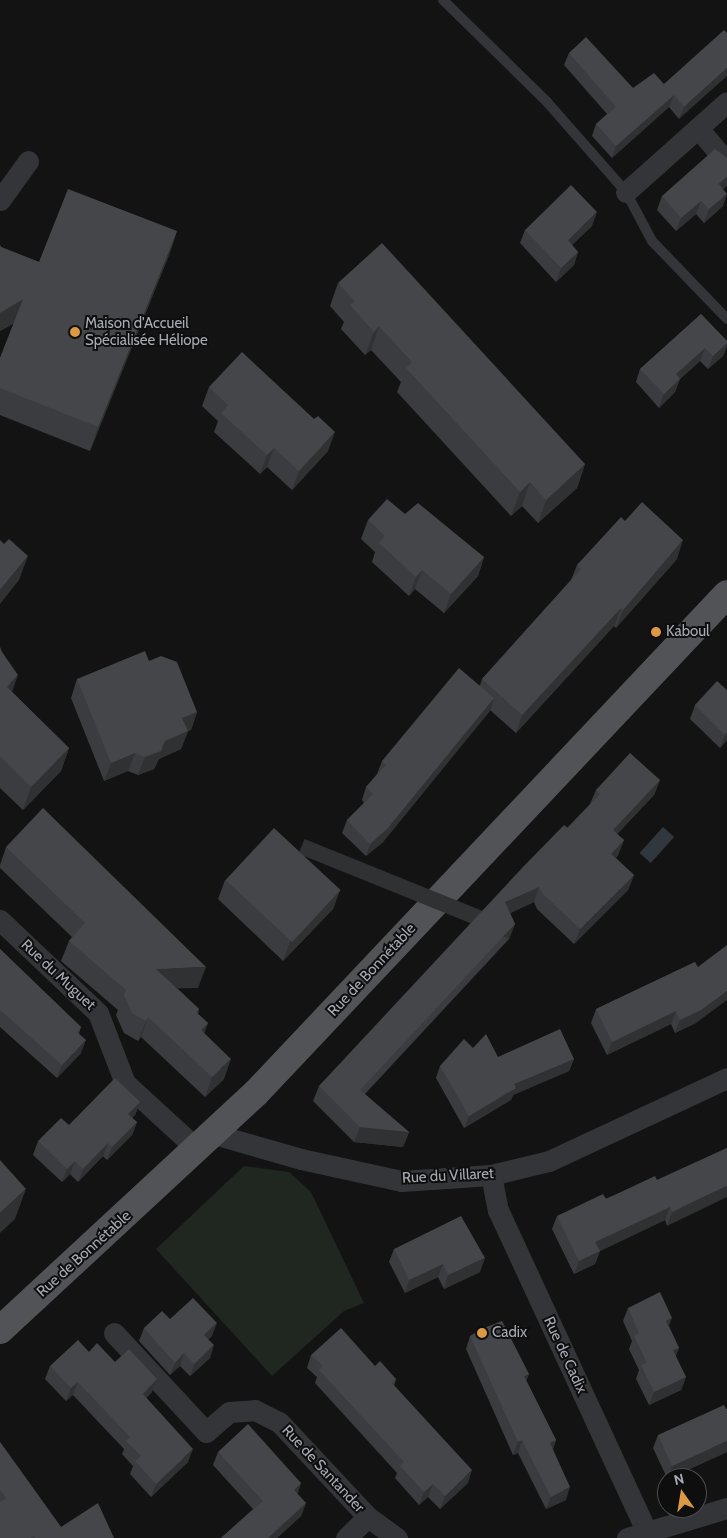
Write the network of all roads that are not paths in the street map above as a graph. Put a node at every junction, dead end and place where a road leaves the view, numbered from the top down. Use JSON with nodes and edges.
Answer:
{"nodes":[{"id":1,"x":443,"y":0,"type":"edge"},
{"id":2,"x":727,"y":102,"type":"edge"},
{"id":3,"x":698,"y":128,"type":"junction"},
{"id":4,"x":727,"y":156,"type":"edge"},
{"id":5,"x":28,"y":161,"type":"dead end"},
{"id":6,"x":626,"y":192,"type":"junction"},
{"id":7,"x":0,"y":200,"type":"edge"},
{"id":8,"x":727,"y":318,"type":"edge"},
{"id":9,"x":727,"y":594,"type":"edge"},
{"id":10,"x":0,"y":920,"type":"edge"},
{"id":11,"x":727,"y":1078,"type":"edge"},
{"id":12,"x":206,"y":1141,"type":"junction"},
{"id":13,"x":491,"y":1176,"type":"junction"},
{"id":14,"x":0,"y":1330,"type":"edge"},
{"id":15,"x":114,"y":1334,"type":"dead end"},
{"id":16,"x":727,"y":1508,"type":"edge"},
{"id":17,"x":368,"y":1518,"type":"junction"},
{"id":18,"x":637,"y":1535,"type":"edge"},
{"id":19,"x":346,"y":1538,"type":"edge"},
{"id":20,"x":397,"y":1538,"type":"edge"}],
"edges":[{"from":1,"to":6,"type":"lane"},
{"from":2,"to":3,"type":"street"},
{"from":3,"to":4,"type":"street"},
{"from":3,"to":6,"type":"street"},
{"from":5,"to":7,"type":"street"},
{"from":6,"to":8,"type":"lane"},
{"from":9,"to":12,"type":"main road","name":"Rue de Bonnétable"},
{"from":10,"to":12,"type":"street","name":"Rue du Muguet"},
{"from":11,"to":13,"type":"street","name":"Rue du Villaret"},
{"from":12,"to":13,"type":"street","name":"Rue du Villaret"},
{"from":12,"to":14,"type":"main road","name":"Rue de Bonnétable"},
{"from":13,"to":18,"type":"street","name":"Rue de Cadix"},
{"from":15,"to":17,"type":"street","name":"Rue de Santander"},
{"from":16,"to":18,"type":"street"},
{"from":17,"to":19,"type":"street"},
{"from":17,"to":20,"type":"street","name":"Rue de Santander"}]}
